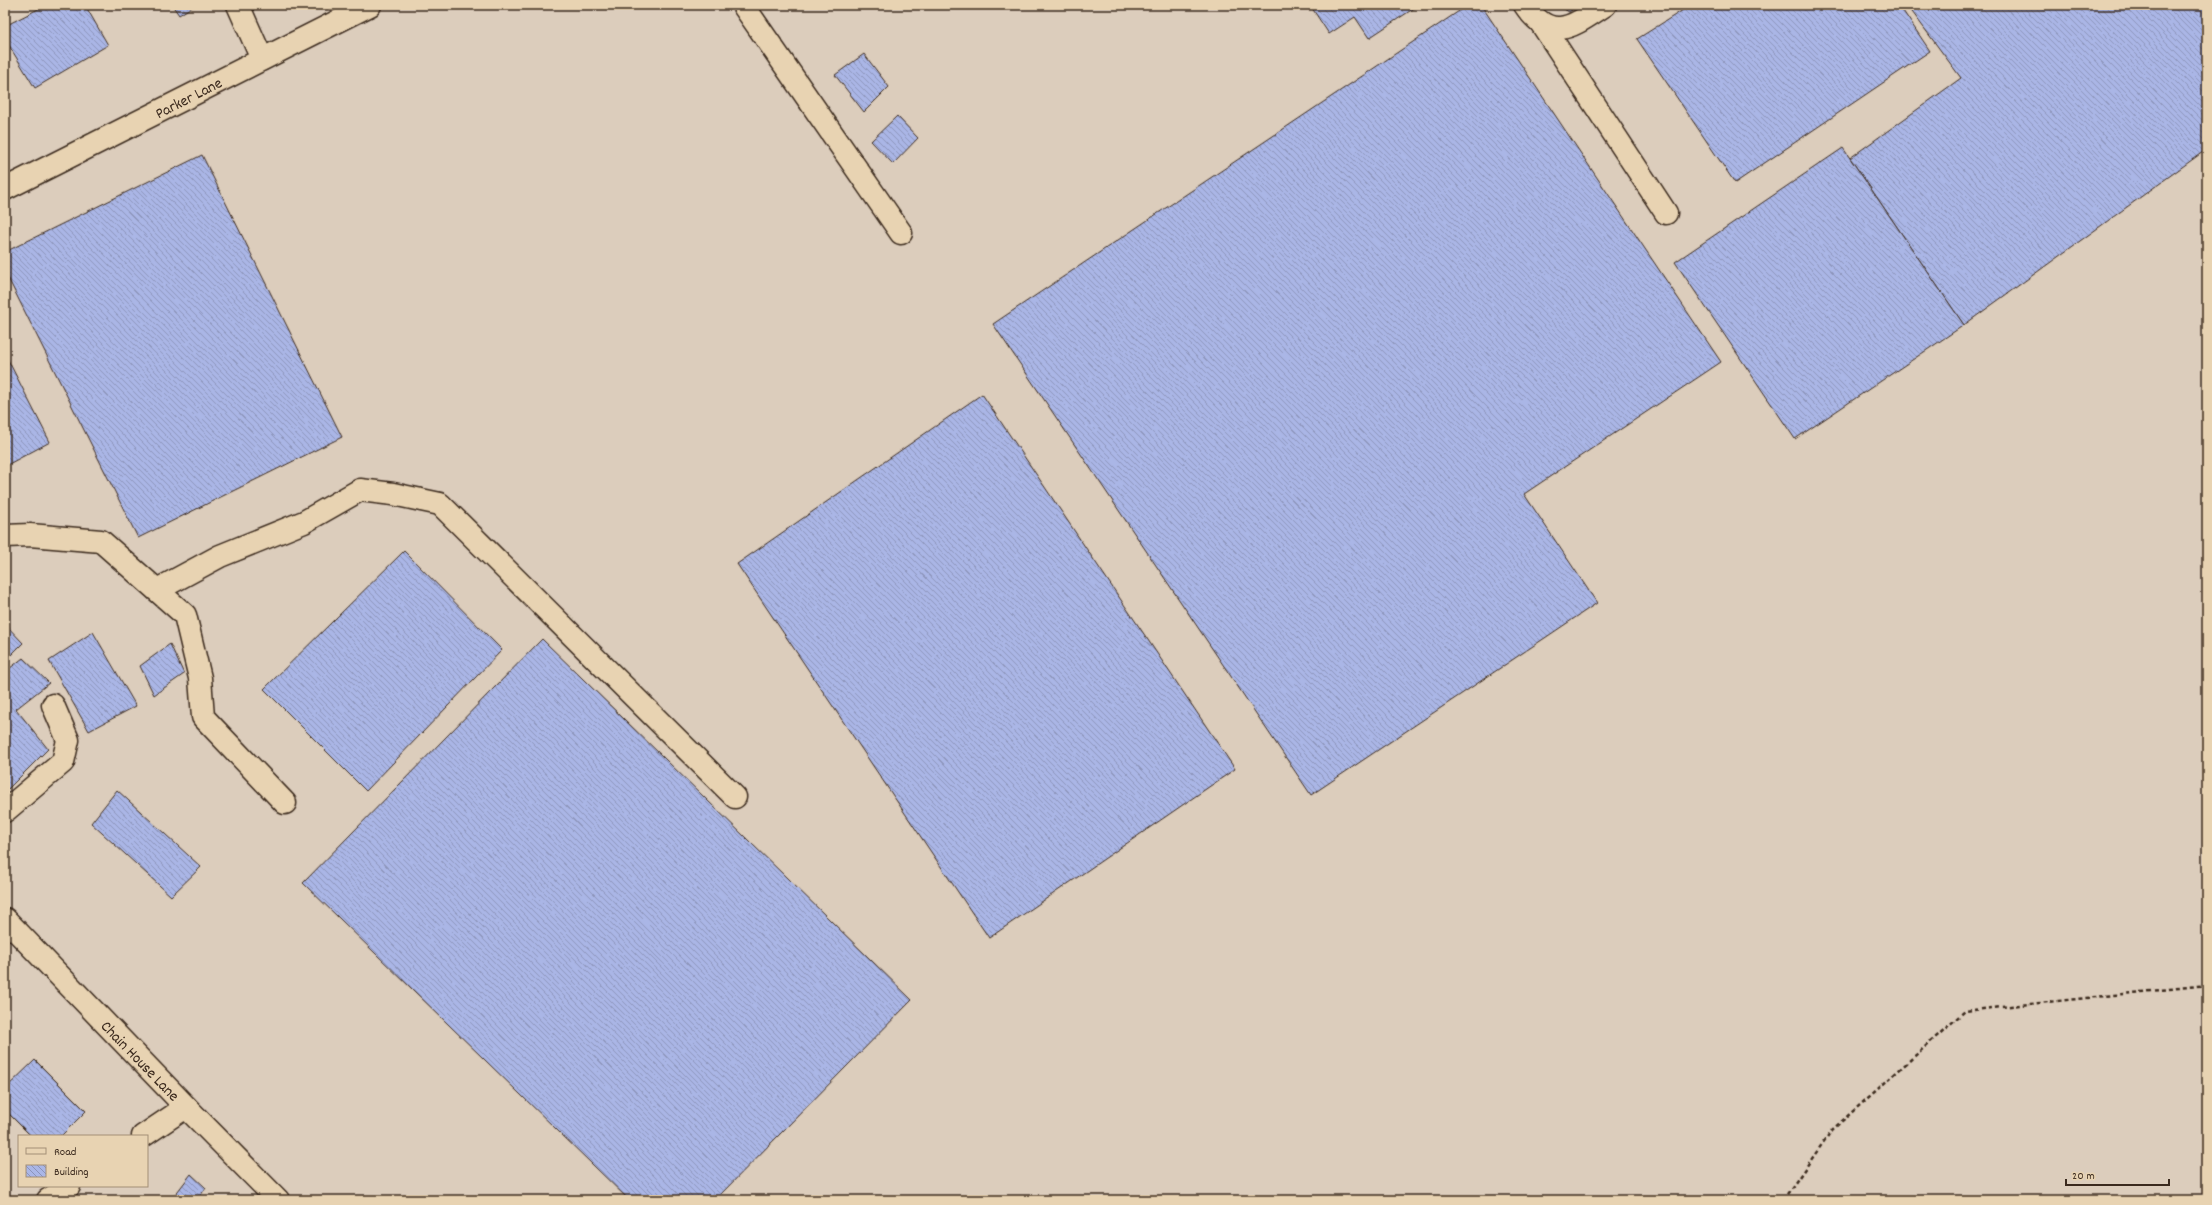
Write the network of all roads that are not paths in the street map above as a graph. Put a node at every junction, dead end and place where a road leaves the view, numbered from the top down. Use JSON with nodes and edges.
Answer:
{"nodes":[{"id":1,"x":238,"y":5,"type":"edge"},
{"id":2,"x":370,"y":5,"type":"edge"},
{"id":3,"x":743,"y":5,"type":"edge"},
{"id":4,"x":1525,"y":5,"type":"edge"},
{"id":5,"x":1605,"y":5,"type":"edge"},
{"id":6,"x":1541,"y":23,"type":"junction"},
{"id":7,"x":262,"y":59,"type":"junction"},
{"id":8,"x":5,"y":189,"type":"edge"},
{"id":9,"x":1666,"y":213,"type":"dead end"},
{"id":10,"x":902,"y":233,"type":"dead end"},
{"id":11,"x":5,"y":536,"type":"edge"},
{"id":12,"x":157,"y":590,"type":"junction"},
{"id":13,"x":53,"y":704,"type":"dead end"},
{"id":14,"x":735,"y":797,"type":"dead end"},
{"id":15,"x":285,"y":803,"type":"dead end"},
{"id":16,"x":5,"y":811,"type":"edge"},
{"id":17,"x":5,"y":919,"type":"edge"},
{"id":18,"x":186,"y":1107,"type":"junction"},
{"id":19,"x":144,"y":1135,"type":"edge"},
{"id":20,"x":68,"y":1187,"type":"edge"},
{"id":21,"x":48,"y":1200,"type":"edge"},
{"id":22,"x":278,"y":1200,"type":"edge"}],
"edges":[{"from":1,"to":7,"type":"street"},
{"from":2,"to":7,"type":"street","name":"Parker Lane"},
{"from":3,"to":10,"type":"street"},
{"from":4,"to":6,"type":"street"},
{"from":5,"to":6,"type":"street"},
{"from":6,"to":9,"type":"street"},
{"from":7,"to":8,"type":"street","name":"Parker Lane"},
{"from":11,"to":12,"type":"street"},
{"from":12,"to":14,"type":"street"},
{"from":12,"to":15,"type":"street"},
{"from":13,"to":16,"type":"street"},
{"from":17,"to":18,"type":"street","name":"Chain House Lane"},
{"from":18,"to":19,"type":"street"},
{"from":18,"to":22,"type":"street","name":"Chain House Lane"},
{"from":20,"to":21,"type":"street"}]}
